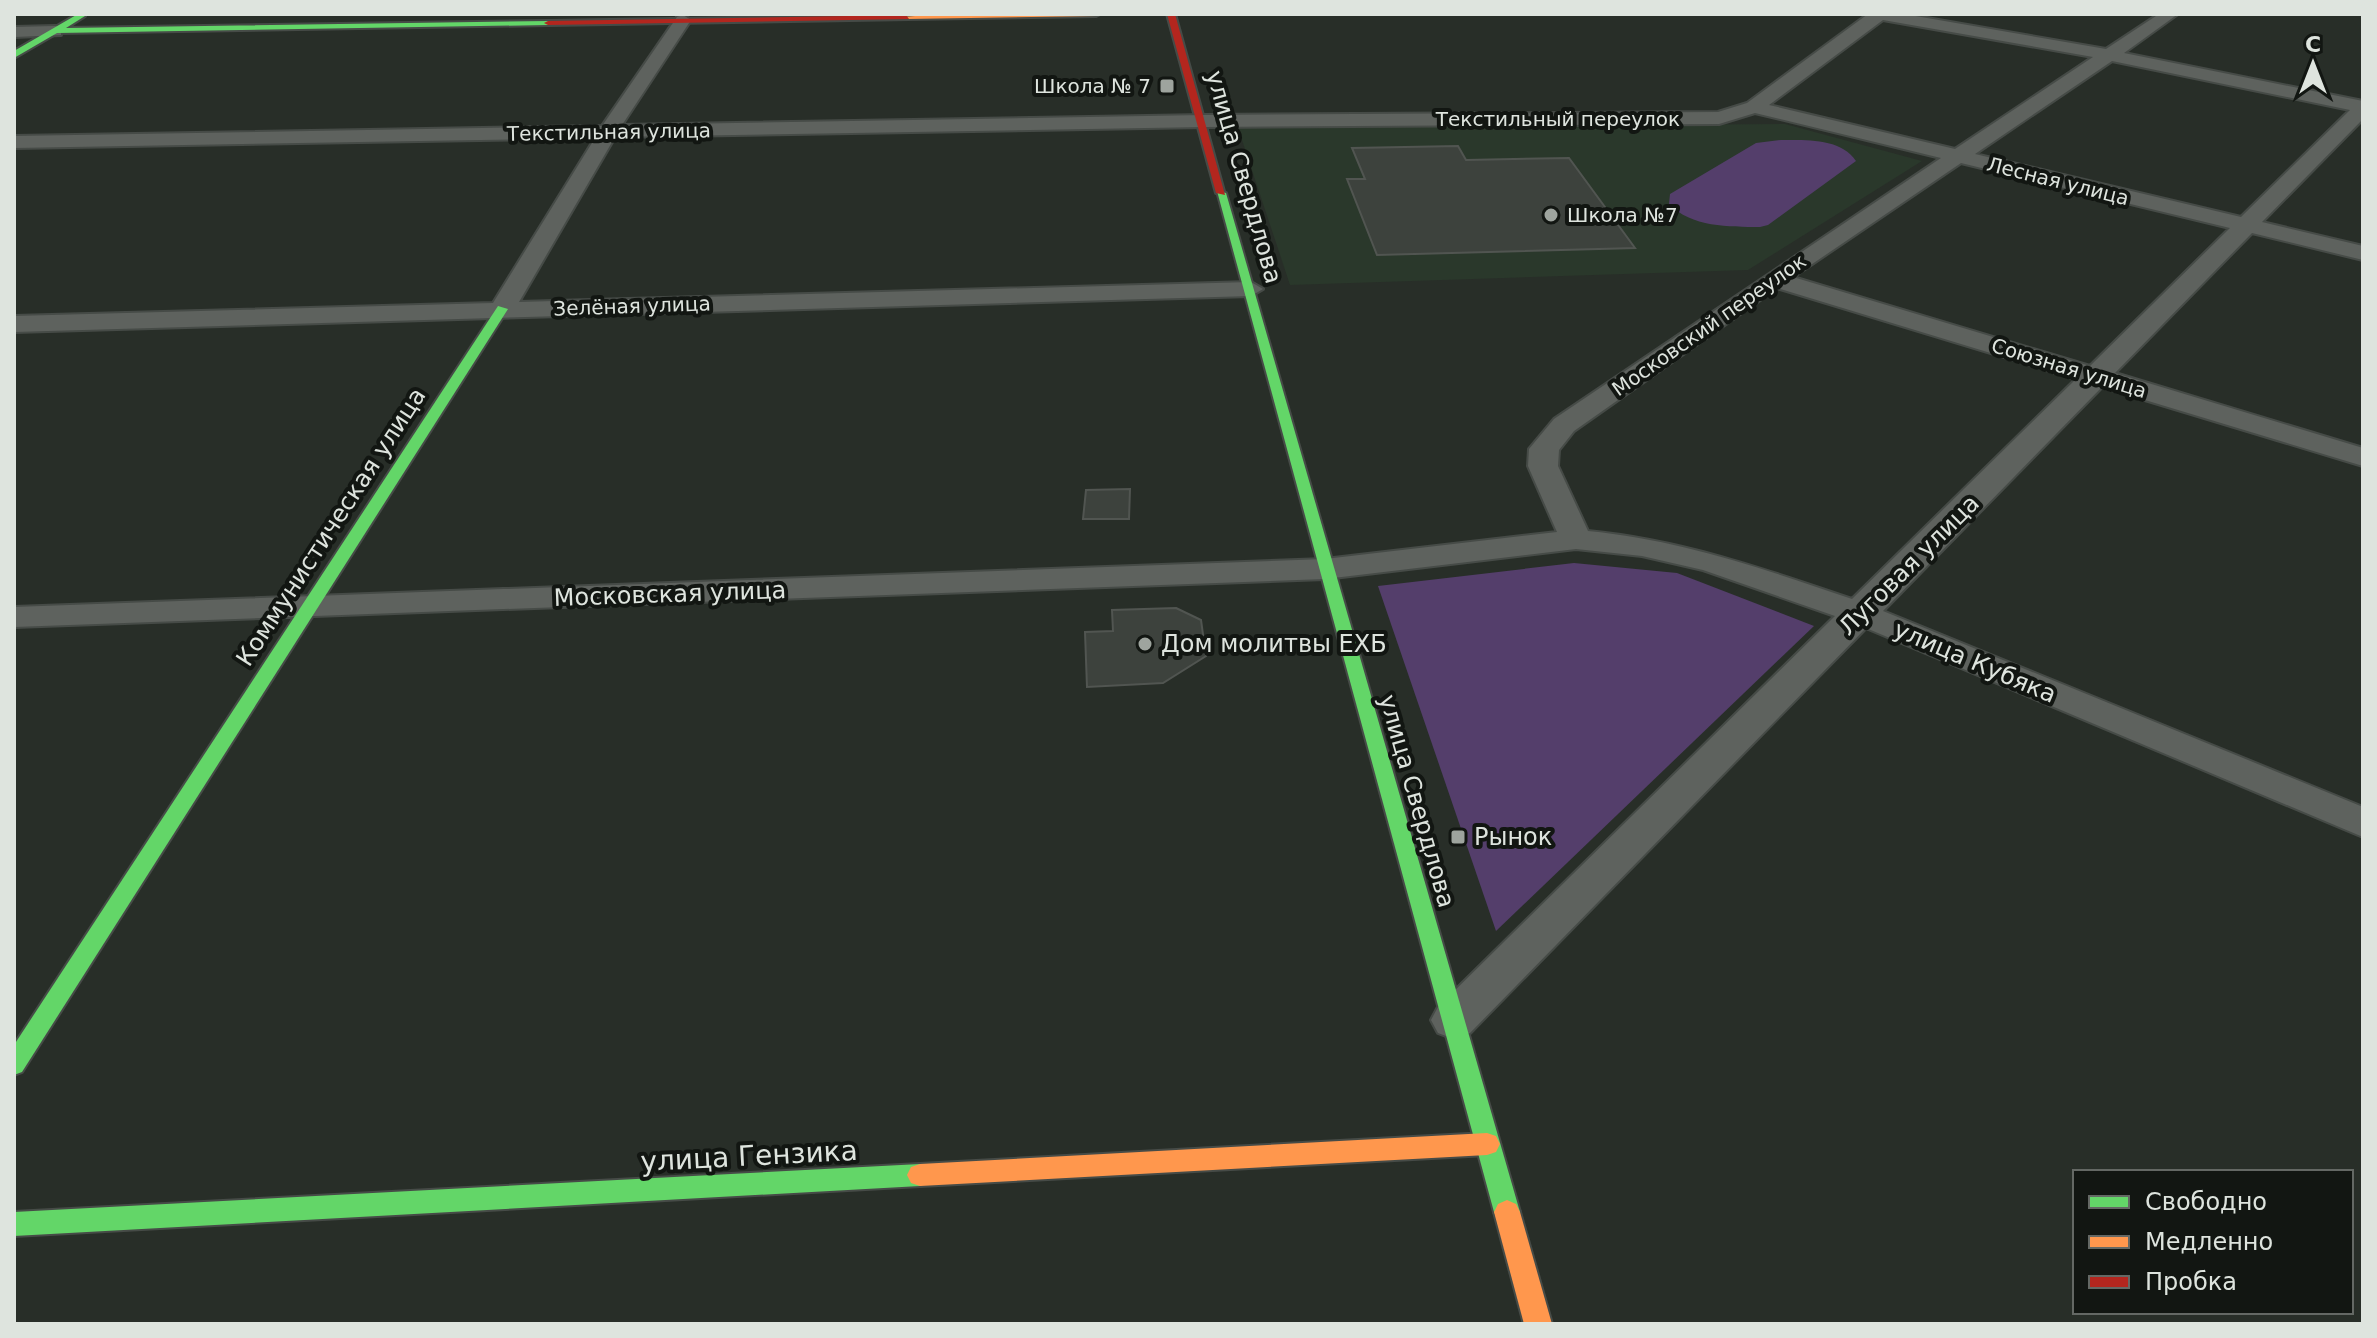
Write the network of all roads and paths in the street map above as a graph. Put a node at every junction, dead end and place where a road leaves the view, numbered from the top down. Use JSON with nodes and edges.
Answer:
{"nodes":[{"id":1,"x":86,"y":14,"type":"edge"},
{"id":2,"x":1096,"y":14,"type":"edge"},
{"id":3,"x":1171,"y":14,"type":"edge"},
{"id":4,"x":1879,"y":14,"type":"edge"},
{"id":5,"x":2170,"y":14,"type":"edge"},
{"id":6,"x":684,"y":17,"type":"edge"},
{"id":7,"x":55,"y":31,"type":"junction"},
{"id":8,"x":14,"y":32,"type":"edge"},
{"id":9,"x":14,"y":55,"type":"edge"},
{"id":10,"x":2109,"y":55,"type":"junction"},
{"id":11,"x":1754,"y":107,"type":"junction"},
{"id":12,"x":2363,"y":108,"type":"edge"},
{"id":13,"x":1204,"y":121,"type":"junction"},
{"id":14,"x":608,"y":132,"type":"junction"},
{"id":15,"x":14,"y":142,"type":"edge"},
{"id":16,"x":1957,"y":156,"type":"junction"},
{"id":17,"x":2246,"y":226,"type":"junction"},
{"id":18,"x":2363,"y":253,"type":"edge"},
{"id":19,"x":1774,"y":279,"type":"junction"},
{"id":20,"x":1251,"y":289,"type":"junction"},
{"id":21,"x":502,"y":309,"type":"junction"},
{"id":22,"x":14,"y":324,"type":"edge"},
{"id":23,"x":2097,"y":376,"type":"junction"},
{"id":24,"x":2363,"y":457,"type":"edge"},
{"id":25,"x":1576,"y":539,"type":"junction"},
{"id":26,"x":1325,"y":569,"type":"junction"},
{"id":27,"x":311,"y":607,"type":"junction"},
{"id":28,"x":1861,"y":614,"type":"junction"},
{"id":29,"x":14,"y":617,"type":"edge"},
{"id":30,"x":2363,"y":823,"type":"edge"},
{"id":31,"x":1454,"y":1020,"type":"junction"},
{"id":32,"x":14,"y":1065,"type":"edge"},
{"id":33,"x":1487,"y":1144,"type":"junction"},
{"id":34,"x":14,"y":1224,"type":"edge"},
{"id":35,"x":1538,"y":1324,"type":"edge"}],
"edges":[{"from":1,"to":7,"type":"street"},
{"from":2,"to":6,"type":"street"},
{"from":3,"to":13,"type":"street","name":"улица Свердлова"},
{"from":4,"to":10,"type":"street"},
{"from":4,"to":11,"type":"street","name":"Текстильный переулок"},
{"from":5,"to":10,"type":"street","name":"Московский переулок"},
{"from":6,"to":7,"type":"street"},
{"from":6,"to":14,"type":"street","name":"Коммунистическая улица"},
{"from":7,"to":8,"type":"street"},
{"from":7,"to":9,"type":"street"},
{"from":10,"to":12,"type":"street"},
{"from":10,"to":16,"type":"street","name":"Московский переулок"},
{"from":11,"to":13,"type":"street","name":"Текстильный переулок"},
{"from":11,"to":16,"type":"street","name":"Лесная улица"},
{"from":12,"to":17,"type":"street","name":"Луговая улица"},
{"from":13,"to":14,"type":"street","name":"Текстильная улица"},
{"from":13,"to":20,"type":"street","name":"улица Свердлова"},
{"from":14,"to":15,"type":"street","name":"Текстильная улица"},
{"from":14,"to":21,"type":"street","name":"Коммунистическая улица"},
{"from":16,"to":17,"type":"street","name":"Лесная улица"},
{"from":16,"to":19,"type":"street","name":"Московский переулок"},
{"from":17,"to":18,"type":"street","name":"Лесная улица"},
{"from":17,"to":23,"type":"street","name":"Луговая улица"},
{"from":19,"to":23,"type":"street","name":"Союзная улица"},
{"from":19,"to":25,"type":"street","name":"Московский переулок"},
{"from":20,"to":21,"type":"street","name":"Зелёная улица"},
{"from":20,"to":26,"type":"street","name":"улица Свердлова"},
{"from":21,"to":22,"type":"street","name":"Зелёная улица"},
{"from":21,"to":27,"type":"street","name":"Коммунистическая улица"},
{"from":23,"to":24,"type":"street","name":"Союзная улица"},
{"from":23,"to":28,"type":"street","name":"Луговая улица"},
{"from":25,"to":26,"type":"street"},
{"from":25,"to":28,"type":"street","name":"улица Кубяка"},
{"from":26,"to":27,"type":"street","name":"Московская улица"},
{"from":26,"to":31,"type":"street","name":"улица Свердлова"},
{"from":27,"to":29,"type":"street","name":"Московская улица"},
{"from":27,"to":32,"type":"street","name":"Коммунистическая улица"},
{"from":28,"to":30,"type":"street","name":"улица Кубяка"},
{"from":28,"to":31,"type":"street","name":"Луговая улица"},
{"from":31,"to":33,"type":"street","name":"улица Свердлова"},
{"from":33,"to":34,"type":"street","name":"улица Гензика"},
{"from":33,"to":35,"type":"street","name":"улица Свердлова"}]}
